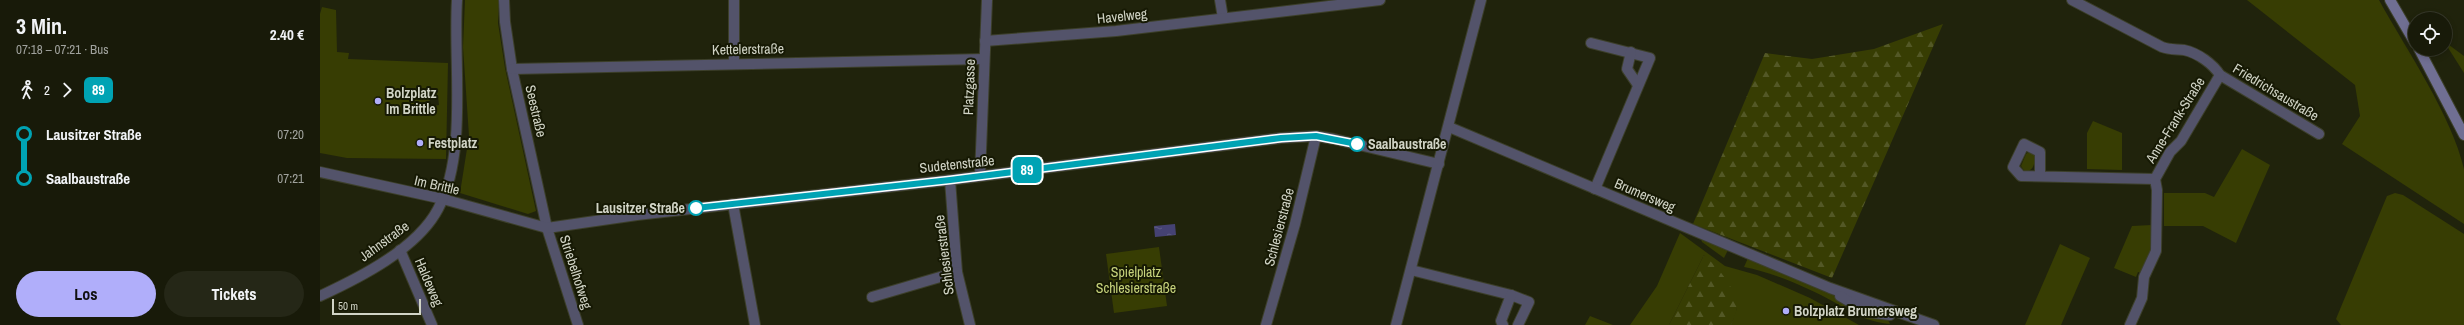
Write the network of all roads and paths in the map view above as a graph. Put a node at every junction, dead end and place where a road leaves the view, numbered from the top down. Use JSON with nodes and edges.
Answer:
{"nodes":[{"id":1,"x":457,"y":0,"type":"edge"},
{"id":2,"x":504,"y":0,"type":"edge"},
{"id":3,"x":734,"y":0,"type":"edge"},
{"id":4,"x":987,"y":0,"type":"edge"},
{"id":5,"x":1220,"y":0,"type":"edge"},
{"id":6,"x":1380,"y":0,"type":"edge"},
{"id":7,"x":1481,"y":0,"type":"edge"},
{"id":8,"x":2072,"y":0,"type":"edge"},
{"id":9,"x":2390,"y":0,"type":"edge"},
{"id":10,"x":1223,"y":18,"type":"junction"},
{"id":11,"x":2408,"y":31,"type":"edge"},
{"id":12,"x":985,"y":41,"type":"junction"},
{"id":13,"x":1591,"y":43,"type":"dead end"},
{"id":14,"x":1632,"y":52,"type":"junction"},
{"id":15,"x":2423,"y":56,"type":"edge"},
{"id":16,"x":984,"y":59,"type":"junction"},
{"id":17,"x":734,"y":64,"type":"junction"},
{"id":18,"x":512,"y":69,"type":"junction"},
{"id":19,"x":2220,"y":75,"type":"junction"},
{"id":20,"x":1638,"y":85,"type":"junction"},
{"id":21,"x":1449,"y":127,"type":"junction"},
{"id":22,"x":2319,"y":134,"type":"dead end"},
{"id":23,"x":2464,"y":135,"type":"edge"},
{"id":24,"x":1316,"y":136,"type":"junction"},
{"id":25,"x":1439,"y":164,"type":"junction"},
{"id":26,"x":320,"y":172,"type":"edge"},
{"id":27,"x":980,"y":176,"type":"junction"},
{"id":28,"x":2040,"y":176,"type":"dead end"},
{"id":29,"x":2155,"y":179,"type":"junction"},
{"id":30,"x":950,"y":180,"type":"junction"},
{"id":31,"x":1595,"y":189,"type":"junction"},
{"id":32,"x":443,"y":199,"type":"junction"},
{"id":33,"x":733,"y":204,"type":"junction"},
{"id":34,"x":547,"y":228,"type":"junction"},
{"id":35,"x":400,"y":250,"type":"junction"},
{"id":36,"x":1411,"y":270,"type":"junction"},
{"id":37,"x":957,"y":272,"type":"junction"},
{"id":38,"x":1511,"y":295,"type":"junction"},
{"id":39,"x":320,"y":296,"type":"edge"},
{"id":40,"x":872,"y":297,"type":"dead end"},
{"id":41,"x":432,"y":325,"type":"edge"},
{"id":42,"x":578,"y":325,"type":"edge"},
{"id":43,"x":755,"y":325,"type":"edge"},
{"id":44,"x":970,"y":325,"type":"edge"},
{"id":45,"x":1266,"y":325,"type":"edge"},
{"id":46,"x":1396,"y":325,"type":"edge"},
{"id":47,"x":1503,"y":325,"type":"edge"},
{"id":48,"x":1518,"y":325,"type":"edge"},
{"id":49,"x":1934,"y":325,"type":"edge"},
{"id":50,"x":2130,"y":325,"type":"edge"}],
"edges":[{"from":1,"to":32,"type":"street","name":"Jahnstraße"},
{"from":2,"to":18,"type":"street","name":"Seestraße"},
{"from":3,"to":17,"type":"street"},
{"from":4,"to":12,"type":"street","name":"Platzgasse"},
{"from":5,"to":10,"type":"street"},
{"from":6,"to":10,"type":"street","name":"Havelweg"},
{"from":7,"to":21,"type":"street"},
{"from":8,"to":19,"type":"street","name":"Friedrichsaustraße"},
{"from":9,"to":11,"type":"street"},
{"from":10,"to":12,"type":"street","name":"Havelweg"},
{"from":12,"to":16,"type":"street","name":"Platzgasse"},
{"from":13,"to":14,"type":"street"},
{"from":14,"to":20,"type":"street"},
{"from":14,"to":20,"type":"street"},
{"from":15,"to":23,"type":"street"},
{"from":16,"to":17,"type":"street","name":"Kettelerstraße"},
{"from":16,"to":27,"type":"street","name":"Platzgasse"},
{"from":17,"to":18,"type":"street","name":"Kettelerstraße"},
{"from":18,"to":34,"type":"street","name":"Seestraße"},
{"from":19,"to":22,"type":"street","name":"Friedrichsaustraße"},
{"from":19,"to":29,"type":"street","name":"Anne-Frank-Straße"},
{"from":20,"to":31,"type":"street"},
{"from":21,"to":25,"type":"street"},
{"from":21,"to":31,"type":"street","name":"Brumersweg"},
{"from":24,"to":25,"type":"street","name":"Sudetenstraße"},
{"from":24,"to":27,"type":"street","name":"Sudetenstraße"},
{"from":24,"to":45,"type":"street","name":"Schlesierstraße"},
{"from":25,"to":36,"type":"street"},
{"from":26,"to":32,"type":"street","name":"Im Brittle"},
{"from":27,"to":30,"type":"street","name":"Sudetenstraße"},
{"from":28,"to":29,"type":"street","name":"Anne-Frank-Straße"},
{"from":29,"to":50,"type":"street","name":"Anne-Frank-Straße"},
{"from":30,"to":33,"type":"street","name":"Sudetenstraße"},
{"from":30,"to":37,"type":"street","name":"Schlesierstraße"},
{"from":31,"to":49,"type":"street","name":"Brumersweg"},
{"from":32,"to":34,"type":"street","name":"Im Brittle"},
{"from":32,"to":35,"type":"street","name":"Jahnstraße"},
{"from":33,"to":34,"type":"street","name":"Sudetenstraße"},
{"from":33,"to":43,"type":"street"},
{"from":34,"to":42,"type":"street","name":"Striebelhofweg"},
{"from":35,"to":39,"type":"street","name":"Jahnstraße"},
{"from":35,"to":41,"type":"street","name":"Haldeweg"},
{"from":36,"to":38,"type":"street"},
{"from":36,"to":46,"type":"street"},
{"from":37,"to":40,"type":"street"},
{"from":37,"to":44,"type":"street","name":"Schlesierstraße"},
{"from":38,"to":47,"type":"street"},
{"from":38,"to":48,"type":"street"}]}
